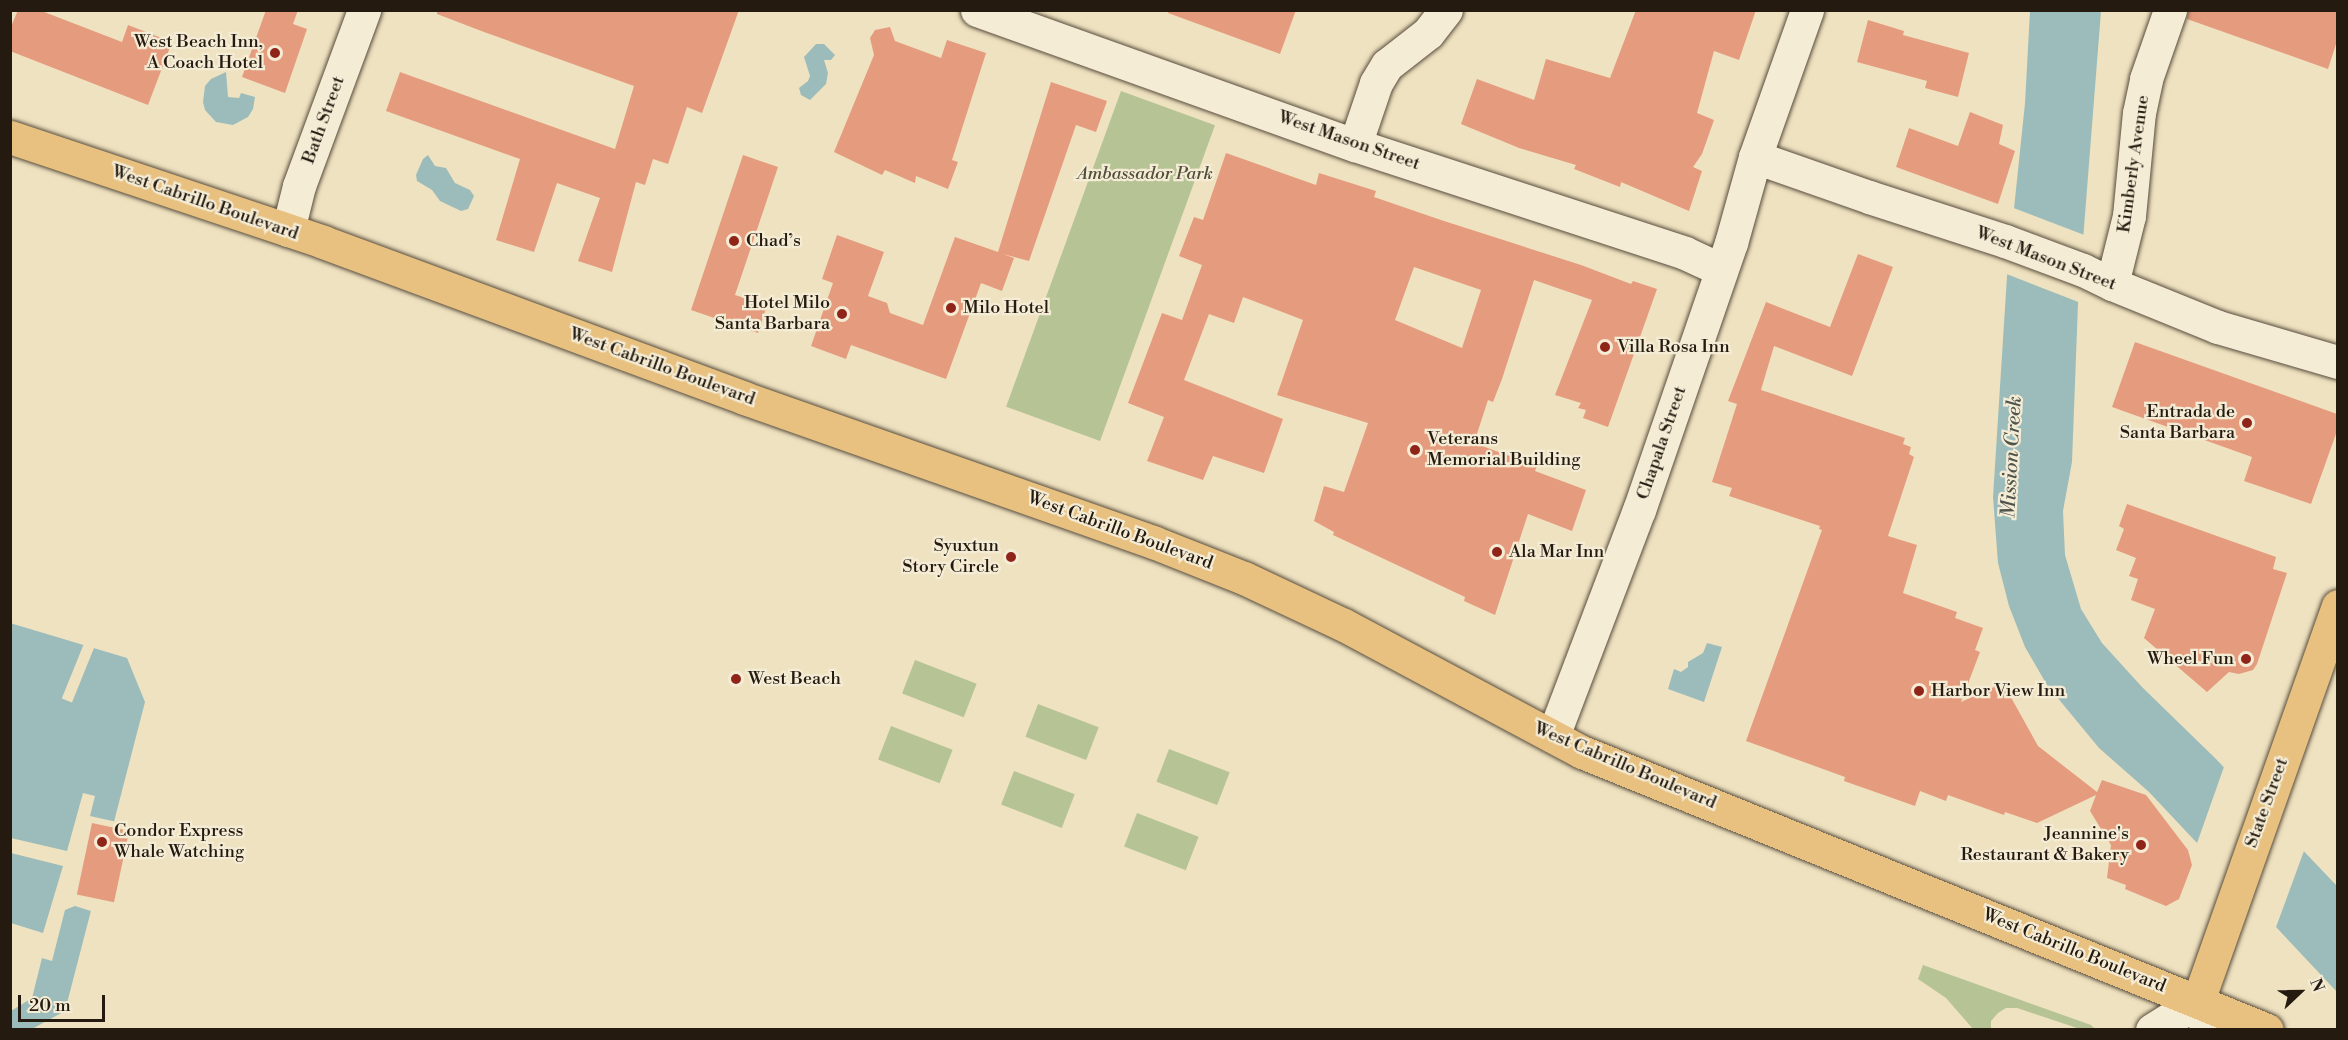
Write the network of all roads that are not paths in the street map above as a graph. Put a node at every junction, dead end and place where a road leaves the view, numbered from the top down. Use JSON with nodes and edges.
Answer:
{"nodes":[{"id":1,"x":364,"y":10,"type":"edge"},
{"id":2,"x":977,"y":10,"type":"edge"},
{"id":3,"x":1446,"y":10,"type":"edge"},
{"id":4,"x":1807,"y":10,"type":"edge"},
{"id":5,"x":2170,"y":10,"type":"edge"},
{"id":6,"x":1015,"y":17,"type":"edge"},
{"id":7,"x":10,"y":137,"type":"edge"},
{"id":8,"x":1355,"y":145,"type":"junction"},
{"id":9,"x":1755,"y":157,"type":"junction"},
{"id":10,"x":288,"y":230,"type":"junction"},
{"id":11,"x":1721,"y":270,"type":"junction"},
{"id":12,"x":2112,"y":284,"type":"junction"},
{"id":13,"x":2337,"y":362,"type":"edge"},
{"id":14,"x":2337,"y":606,"type":"edge"},
{"id":15,"x":1553,"y":736,"type":"junction"},
{"id":16,"x":2202,"y":1015,"type":"edge"},
{"id":17,"x":2152,"y":1029,"type":"edge"},
{"id":18,"x":2267,"y":1029,"type":"edge"}],
"edges":[{"from":1,"to":10,"type":"street","name":"Bath Street"},
{"from":2,"to":6,"type":"street","name":"West Mason Street"},
{"from":3,"to":8,"type":"street"},
{"from":4,"to":9,"type":"street","name":"Chapala Street"},
{"from":5,"to":12,"type":"street","name":"Kimberly Avenue"},
{"from":6,"to":8,"type":"street","name":"West Mason Street"},
{"from":7,"to":10,"type":"main road","name":"West Cabrillo Boulevard"},
{"from":8,"to":11,"type":"street","name":"West Mason Street"},
{"from":9,"to":11,"type":"street","name":"Chapala Street"},
{"from":9,"to":12,"type":"street","name":"West Mason Street"},
{"from":10,"to":15,"type":"main road","name":"West Cabrillo Boulevard"},
{"from":11,"to":15,"type":"street","name":"Chapala Street"},
{"from":12,"to":13,"type":"street","name":"West Mason Street"},
{"from":14,"to":16,"type":"main road","name":"State Street"},
{"from":15,"to":16,"type":"main road","name":"West Cabrillo Boulevard"},
{"from":16,"to":17,"type":"street"},
{"from":16,"to":18,"type":"main road","name":"West Cabrillo Boulevard"}]}
